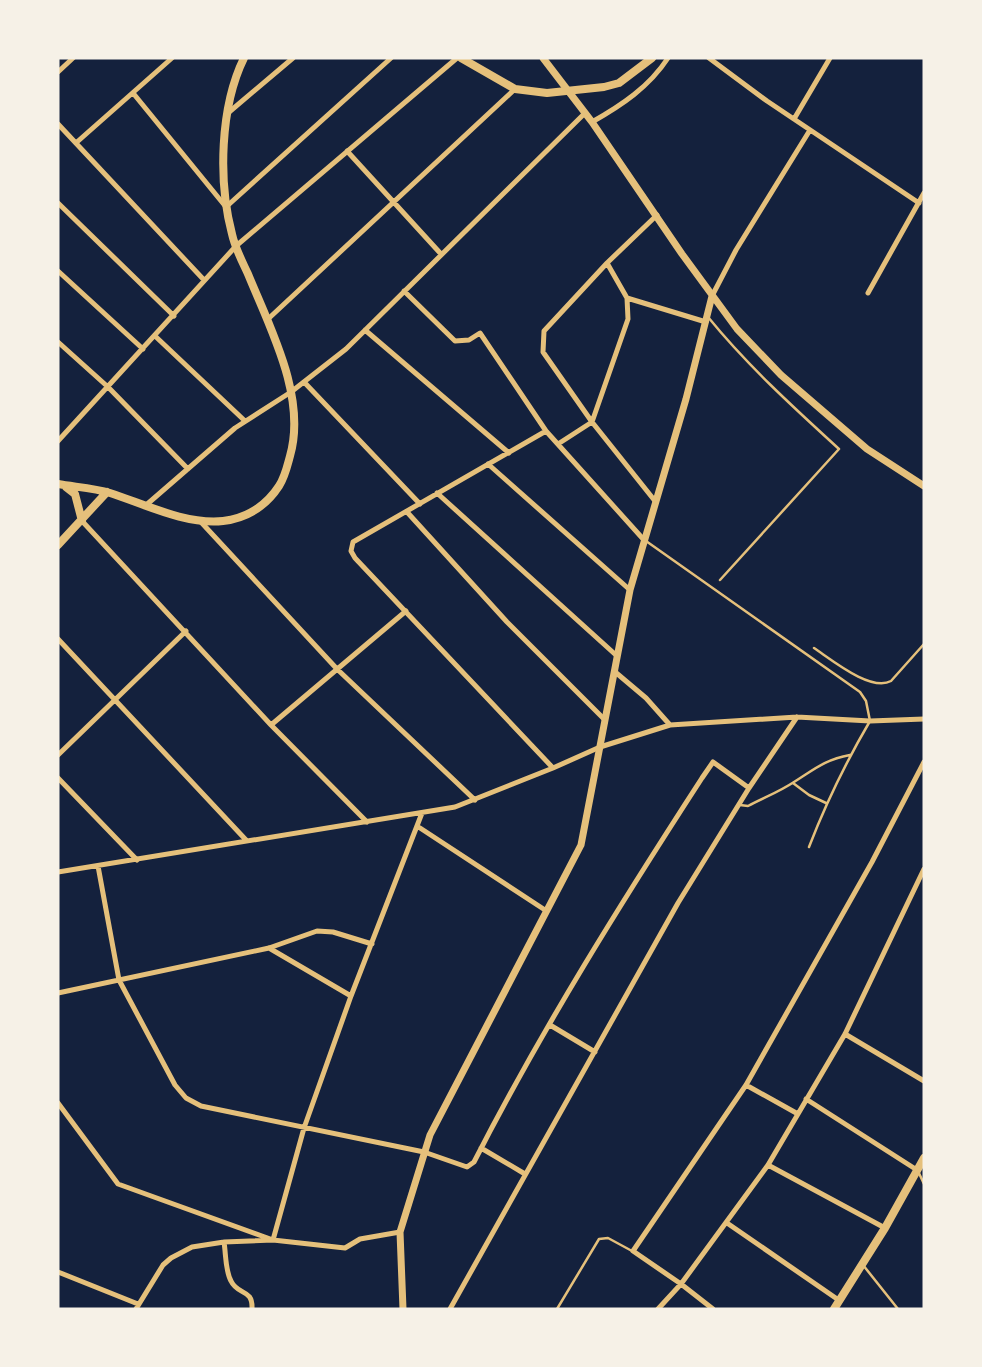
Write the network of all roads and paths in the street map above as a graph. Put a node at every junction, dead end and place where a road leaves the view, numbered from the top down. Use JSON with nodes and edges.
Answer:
{"nodes":[{"id":1,"x":72,"y":58,"type":"edge"},
{"id":2,"x":172,"y":58,"type":"edge"},
{"id":3,"x":244,"y":58,"type":"edge"},
{"id":4,"x":293,"y":58,"type":"edge"},
{"id":5,"x":391,"y":58,"type":"edge"},
{"id":6,"x":459,"y":58,"type":"edge"},
{"id":7,"x":543,"y":58,"type":"edge"},
{"id":8,"x":652,"y":58,"type":"edge"},
{"id":9,"x":668,"y":58,"type":"edge"},
{"id":10,"x":709,"y":58,"type":"edge"},
{"id":11,"x":830,"y":58,"type":"edge"},
{"id":12,"x":58,"y":72,"type":"edge"},
{"id":13,"x":515,"y":89,"type":"junction"},
{"id":14,"x":566,"y":90,"type":"junction"},
{"id":15,"x":133,"y":93,"type":"junction"},
{"id":16,"x":228,"y":113,"type":"junction"},
{"id":17,"x":585,"y":113,"type":"junction"},
{"id":18,"x":794,"y":119,"type":"junction"},
{"id":19,"x":592,"y":122,"type":"junction"},
{"id":20,"x":58,"y":124,"type":"edge"},
{"id":21,"x":810,"y":130,"type":"junction"},
{"id":22,"x":76,"y":142,"type":"junction"},
{"id":23,"x":347,"y":151,"type":"junction"},
{"id":24,"x":924,"y":193,"type":"edge"},
{"id":25,"x":58,"y":203,"type":"edge"},
{"id":26,"x":395,"y":203,"type":"junction"},
{"id":27,"x":919,"y":203,"type":"junction"},
{"id":28,"x":226,"y":207,"type":"junction"},
{"id":29,"x":657,"y":215,"type":"junction"},
{"id":30,"x":236,"y":246,"type":"junction"},
{"id":31,"x":441,"y":254,"type":"junction"},
{"id":32,"x":607,"y":262,"type":"junction"},
{"id":33,"x":58,"y":271,"type":"edge"},
{"id":34,"x":204,"y":280,"type":"junction"},
{"id":35,"x":404,"y":291,"type":"junction"},
{"id":36,"x":869,"y":293,"type":"dead end"},
{"id":37,"x":712,"y":296,"type":"junction"},
{"id":38,"x":627,"y":298,"type":"junction"},
{"id":39,"x":174,"y":316,"type":"junction"},
{"id":40,"x":706,"y":319,"type":"junction"},
{"id":41,"x":267,"y":320,"type":"junction"},
{"id":42,"x":365,"y":330,"type":"junction"},
{"id":43,"x":155,"y":337,"type":"junction"},
{"id":44,"x":58,"y":342,"type":"edge"},
{"id":45,"x":143,"y":349,"type":"junction"},
{"id":46,"x":304,"y":382,"type":"junction"},
{"id":47,"x":108,"y":387,"type":"junction"},
{"id":48,"x":291,"y":393,"type":"junction"},
{"id":49,"x":245,"y":421,"type":"junction"},
{"id":50,"x":592,"y":422,"type":"junction"},
{"id":51,"x":546,"y":431,"type":"junction"},
{"id":52,"x":58,"y":441,"type":"edge"},
{"id":53,"x":558,"y":444,"type":"junction"},
{"id":54,"x":509,"y":453,"type":"junction"},
{"id":55,"x":488,"y":464,"type":"junction"},
{"id":56,"x":188,"y":469,"type":"junction"},
{"id":57,"x":60,"y":484,"type":"edge"},
{"id":58,"x":924,"y":485,"type":"edge"},
{"id":59,"x":107,"y":492,"type":"junction"},
{"id":60,"x":437,"y":493,"type":"junction"},
{"id":61,"x":655,"y":501,"type":"junction"},
{"id":62,"x":420,"y":504,"type":"junction"},
{"id":63,"x":145,"y":506,"type":"junction"},
{"id":64,"x":407,"y":512,"type":"junction"},
{"id":65,"x":198,"y":519,"type":"junction"},
{"id":66,"x":82,"y":521,"type":"junction"},
{"id":67,"x":644,"y":540,"type":"junction"},
{"id":68,"x":58,"y":545,"type":"edge"},
{"id":69,"x":720,"y":580,"type":"dead end"},
{"id":70,"x":630,"y":590,"type":"junction"},
{"id":71,"x":406,"y":611,"type":"junction"},
{"id":72,"x":186,"y":631,"type":"junction"},
{"id":73,"x":58,"y":639,"type":"edge"},
{"id":74,"x":924,"y":644,"type":"edge"},
{"id":75,"x":814,"y":648,"type":"dead end"},
{"id":76,"x":617,"y":656,"type":"junction"},
{"id":77,"x":337,"y":669,"type":"junction"},
{"id":78,"x":614,"y":671,"type":"junction"},
{"id":79,"x":115,"y":700,"type":"junction"},
{"id":80,"x":797,"y":717,"type":"junction"},
{"id":81,"x":604,"y":719,"type":"junction"},
{"id":82,"x":924,"y":719,"type":"edge"},
{"id":83,"x":870,"y":721,"type":"junction"},
{"id":84,"x":271,"y":725,"type":"junction"},
{"id":85,"x":670,"y":725,"type":"junction"},
{"id":86,"x":600,"y":747,"type":"junction"},
{"id":87,"x":58,"y":755,"type":"edge"},
{"id":88,"x":850,"y":755,"type":"junction"},
{"id":89,"x":924,"y":762,"type":"edge"},
{"id":90,"x":553,"y":768,"type":"junction"},
{"id":91,"x":58,"y":778,"type":"edge"},
{"id":92,"x":793,"y":783,"type":"junction"},
{"id":93,"x":749,"y":788,"type":"junction"},
{"id":94,"x":475,"y":800,"type":"junction"},
{"id":95,"x":826,"y":803,"type":"junction"},
{"id":96,"x":738,"y":805,"type":"junction"},
{"id":97,"x":422,"y":813,"type":"junction"},
{"id":98,"x":367,"y":822,"type":"junction"},
{"id":99,"x":417,"y":827,"type":"junction"},
{"id":100,"x":246,"y":840,"type":"junction"},
{"id":101,"x":808,"y":848,"type":"dead end"},
{"id":102,"x":137,"y":860,"type":"junction"},
{"id":103,"x":98,"y":866,"type":"junction"},
{"id":104,"x":924,"y":869,"type":"edge"},
{"id":105,"x":58,"y":872,"type":"edge"},
{"id":106,"x":545,"y":910,"type":"junction"},
{"id":107,"x":372,"y":943,"type":"junction"},
{"id":108,"x":269,"y":948,"type":"junction"},
{"id":109,"x":119,"y":980,"type":"junction"},
{"id":110,"x":58,"y":993,"type":"edge"},
{"id":111,"x":351,"y":996,"type":"junction"},
{"id":112,"x":550,"y":1025,"type":"junction"},
{"id":113,"x":845,"y":1034,"type":"junction"},
{"id":114,"x":595,"y":1052,"type":"junction"},
{"id":115,"x":924,"y":1081,"type":"edge"},
{"id":116,"x":746,"y":1085,"type":"junction"},
{"id":117,"x":806,"y":1100,"type":"junction"},
{"id":118,"x":58,"y":1103,"type":"edge"},
{"id":119,"x":798,"y":1114,"type":"junction"},
{"id":120,"x":304,"y":1128,"type":"junction"},
{"id":121,"x":481,"y":1148,"type":"junction"},
{"id":122,"x":424,"y":1152,"type":"junction"},
{"id":123,"x":924,"y":1157,"type":"edge"},
{"id":124,"x":768,"y":1165,"type":"junction"},
{"id":125,"x":917,"y":1170,"type":"junction"},
{"id":126,"x":525,"y":1174,"type":"junction"},
{"id":127,"x":924,"y":1184,"type":"edge"},
{"id":128,"x":727,"y":1223,"type":"junction"},
{"id":129,"x":885,"y":1228,"type":"junction"},
{"id":130,"x":400,"y":1232,"type":"junction"},
{"id":131,"x":274,"y":1240,"type":"junction"},
{"id":132,"x":224,"y":1242,"type":"junction"},
{"id":133,"x":633,"y":1251,"type":"junction"},
{"id":134,"x":863,"y":1265,"type":"junction"},
{"id":135,"x":58,"y":1272,"type":"edge"},
{"id":136,"x":681,"y":1284,"type":"junction"},
{"id":137,"x":839,"y":1301,"type":"junction"},
{"id":138,"x":137,"y":1307,"type":"edge"},
{"id":139,"x":252,"y":1309,"type":"edge"},
{"id":140,"x":403,"y":1309,"type":"edge"},
{"id":141,"x":450,"y":1309,"type":"edge"},
{"id":142,"x":557,"y":1309,"type":"edge"},
{"id":143,"x":658,"y":1309,"type":"edge"},
{"id":144,"x":713,"y":1309,"type":"edge"},
{"id":145,"x":834,"y":1309,"type":"edge"},
{"id":146,"x":898,"y":1309,"type":"edge"}],
"edges":[{"from":1,"to":12,"type":"street"},
{"from":2,"to":15,"type":"street"},
{"from":3,"to":16,"type":"main road"},
{"from":4,"to":16,"type":"street"},
{"from":5,"to":28,"type":"street"},
{"from":6,"to":13,"type":"main road"},
{"from":6,"to":23,"type":"street"},
{"from":7,"to":14,"type":"street"},
{"from":8,"to":14,"type":"main road"},
{"from":9,"to":19,"type":"street"},
{"from":10,"to":18,"type":"street"},
{"from":11,"to":18,"type":"street"},
{"from":13,"to":14,"type":"main road"},
{"from":13,"to":26,"type":"street"},
{"from":14,"to":17,"type":"street"},
{"from":15,"to":22,"type":"street"},
{"from":15,"to":28,"type":"street"},
{"from":16,"to":28,"type":"main road"},
{"from":17,"to":19,"type":"street"},
{"from":17,"to":31,"type":"street"},
{"from":18,"to":21,"type":"street"},
{"from":19,"to":29,"type":"street"},
{"from":20,"to":22,"type":"street"},
{"from":21,"to":27,"type":"street"},
{"from":21,"to":37,"type":"street"},
{"from":22,"to":34,"type":"street"},
{"from":23,"to":26,"type":"street"},
{"from":23,"to":30,"type":"street"},
{"from":24,"to":27,"type":"street"},
{"from":25,"to":39,"type":"street"},
{"from":26,"to":31,"type":"street"},
{"from":26,"to":41,"type":"street"},
{"from":27,"to":36,"type":"street"},
{"from":28,"to":30,"type":"main road"},
{"from":29,"to":32,"type":"street"},
{"from":29,"to":37,"type":"street"},
{"from":30,"to":34,"type":"street"},
{"from":30,"to":41,"type":"main road"},
{"from":31,"to":35,"type":"street"},
{"from":32,"to":38,"type":"street"},
{"from":32,"to":50,"type":"street"},
{"from":33,"to":45,"type":"street"},
{"from":34,"to":39,"type":"street"},
{"from":35,"to":42,"type":"street"},
{"from":35,"to":51,"type":"street"},
{"from":37,"to":40,"type":"street"},
{"from":37,"to":58,"type":"street"},
{"from":38,"to":40,"type":"street"},
{"from":38,"to":50,"type":"street"},
{"from":39,"to":43,"type":"street"},
{"from":40,"to":61,"type":"street"},
{"from":40,"to":69,"type":"lane"},
{"from":41,"to":48,"type":"main road"},
{"from":42,"to":46,"type":"street"},
{"from":42,"to":54,"type":"street"},
{"from":43,"to":45,"type":"street"},
{"from":43,"to":49,"type":"street"},
{"from":44,"to":47,"type":"street"},
{"from":45,"to":47,"type":"street"},
{"from":46,"to":48,"type":"street"},
{"from":46,"to":62,"type":"street"},
{"from":47,"to":52,"type":"street"},
{"from":47,"to":56,"type":"street"},
{"from":48,"to":49,"type":"street"},
{"from":48,"to":65,"type":"main road"},
{"from":49,"to":56,"type":"street"},
{"from":50,"to":53,"type":"street"},
{"from":50,"to":61,"type":"street"},
{"from":51,"to":53,"type":"street"},
{"from":51,"to":54,"type":"street"},
{"from":53,"to":67,"type":"street"},
{"from":54,"to":55,"type":"street"},
{"from":55,"to":60,"type":"street"},
{"from":55,"to":70,"type":"street"},
{"from":56,"to":63,"type":"street"},
{"from":57,"to":59,"type":"main road"},
{"from":57,"to":66,"type":"main road"},
{"from":59,"to":63,"type":"main road"},
{"from":59,"to":66,"type":"main road"},
{"from":60,"to":62,"type":"street"},
{"from":60,"to":76,"type":"street"},
{"from":61,"to":67,"type":"street"},
{"from":62,"to":64,"type":"street"},
{"from":63,"to":65,"type":"main road"},
{"from":64,"to":71,"type":"street"},
{"from":64,"to":81,"type":"street"},
{"from":65,"to":77,"type":"street"},
{"from":66,"to":68,"type":"main road"},
{"from":66,"to":72,"type":"street"},
{"from":67,"to":70,"type":"street"},
{"from":67,"to":83,"type":"lane"},
{"from":70,"to":76,"type":"street"},
{"from":71,"to":77,"type":"street"},
{"from":71,"to":90,"type":"street"},
{"from":72,"to":79,"type":"street"},
{"from":72,"to":84,"type":"street"},
{"from":73,"to":79,"type":"street"},
{"from":74,"to":75,"type":"lane"},
{"from":76,"to":78,"type":"street"},
{"from":77,"to":84,"type":"street"},
{"from":77,"to":94,"type":"street"},
{"from":78,"to":81,"type":"street"},
{"from":78,"to":85,"type":"street"},
{"from":79,"to":87,"type":"street"},
{"from":79,"to":100,"type":"street"},
{"from":80,"to":83,"type":"street"},
{"from":80,"to":85,"type":"street"},
{"from":80,"to":93,"type":"street"},
{"from":81,"to":86,"type":"street"},
{"from":82,"to":83,"type":"street"},
{"from":83,"to":88,"type":"lane"},
{"from":84,"to":98,"type":"street"},
{"from":85,"to":86,"type":"street"},
{"from":86,"to":90,"type":"street"},
{"from":86,"to":106,"type":"street"},
{"from":88,"to":92,"type":"lane"},
{"from":88,"to":95,"type":"lane"},
{"from":89,"to":116,"type":"street"},
{"from":90,"to":94,"type":"street"},
{"from":91,"to":102,"type":"street"},
{"from":92,"to":95,"type":"lane"},
{"from":92,"to":96,"type":"lane"},
{"from":93,"to":96,"type":"street"},
{"from":93,"to":112,"type":"street"},
{"from":94,"to":97,"type":"street"},
{"from":95,"to":101,"type":"lane"},
{"from":96,"to":114,"type":"street"},
{"from":97,"to":98,"type":"street"},
{"from":97,"to":99,"type":"street"},
{"from":98,"to":100,"type":"street"},
{"from":99,"to":106,"type":"street"},
{"from":99,"to":107,"type":"street"},
{"from":100,"to":102,"type":"street"},
{"from":102,"to":103,"type":"street"},
{"from":103,"to":105,"type":"street"},
{"from":103,"to":109,"type":"street"},
{"from":104,"to":113,"type":"street"},
{"from":106,"to":122,"type":"street"},
{"from":107,"to":108,"type":"street"},
{"from":107,"to":111,"type":"street"},
{"from":108,"to":109,"type":"street"},
{"from":108,"to":111,"type":"street"},
{"from":109,"to":110,"type":"street"},
{"from":109,"to":120,"type":"street"},
{"from":111,"to":120,"type":"street"},
{"from":112,"to":114,"type":"street"},
{"from":112,"to":121,"type":"street"},
{"from":113,"to":115,"type":"street"},
{"from":113,"to":117,"type":"street"},
{"from":114,"to":126,"type":"street"},
{"from":116,"to":119,"type":"street"},
{"from":116,"to":133,"type":"street"},
{"from":117,"to":119,"type":"street"},
{"from":117,"to":125,"type":"street"},
{"from":118,"to":131,"type":"street"},
{"from":119,"to":124,"type":"street"},
{"from":120,"to":122,"type":"street"},
{"from":120,"to":131,"type":"street"},
{"from":121,"to":122,"type":"street"},
{"from":121,"to":126,"type":"street"},
{"from":122,"to":130,"type":"street"},
{"from":123,"to":125,"type":"main road"},
{"from":124,"to":128,"type":"street"},
{"from":124,"to":129,"type":"street"},
{"from":125,"to":127,"type":"lane"},
{"from":125,"to":129,"type":"main road"},
{"from":126,"to":141,"type":"street"},
{"from":128,"to":136,"type":"street"},
{"from":128,"to":137,"type":"street"},
{"from":129,"to":134,"type":"main road"},
{"from":130,"to":131,"type":"street"},
{"from":130,"to":140,"type":"street"},
{"from":131,"to":132,"type":"street"},
{"from":132,"to":138,"type":"street"},
{"from":132,"to":139,"type":"street"},
{"from":133,"to":136,"type":"street"},
{"from":133,"to":142,"type":"lane"},
{"from":134,"to":137,"type":"main road"},
{"from":134,"to":146,"type":"lane"},
{"from":135,"to":138,"type":"street"},
{"from":136,"to":143,"type":"street"},
{"from":136,"to":144,"type":"street"},
{"from":137,"to":145,"type":"main road"}]}
